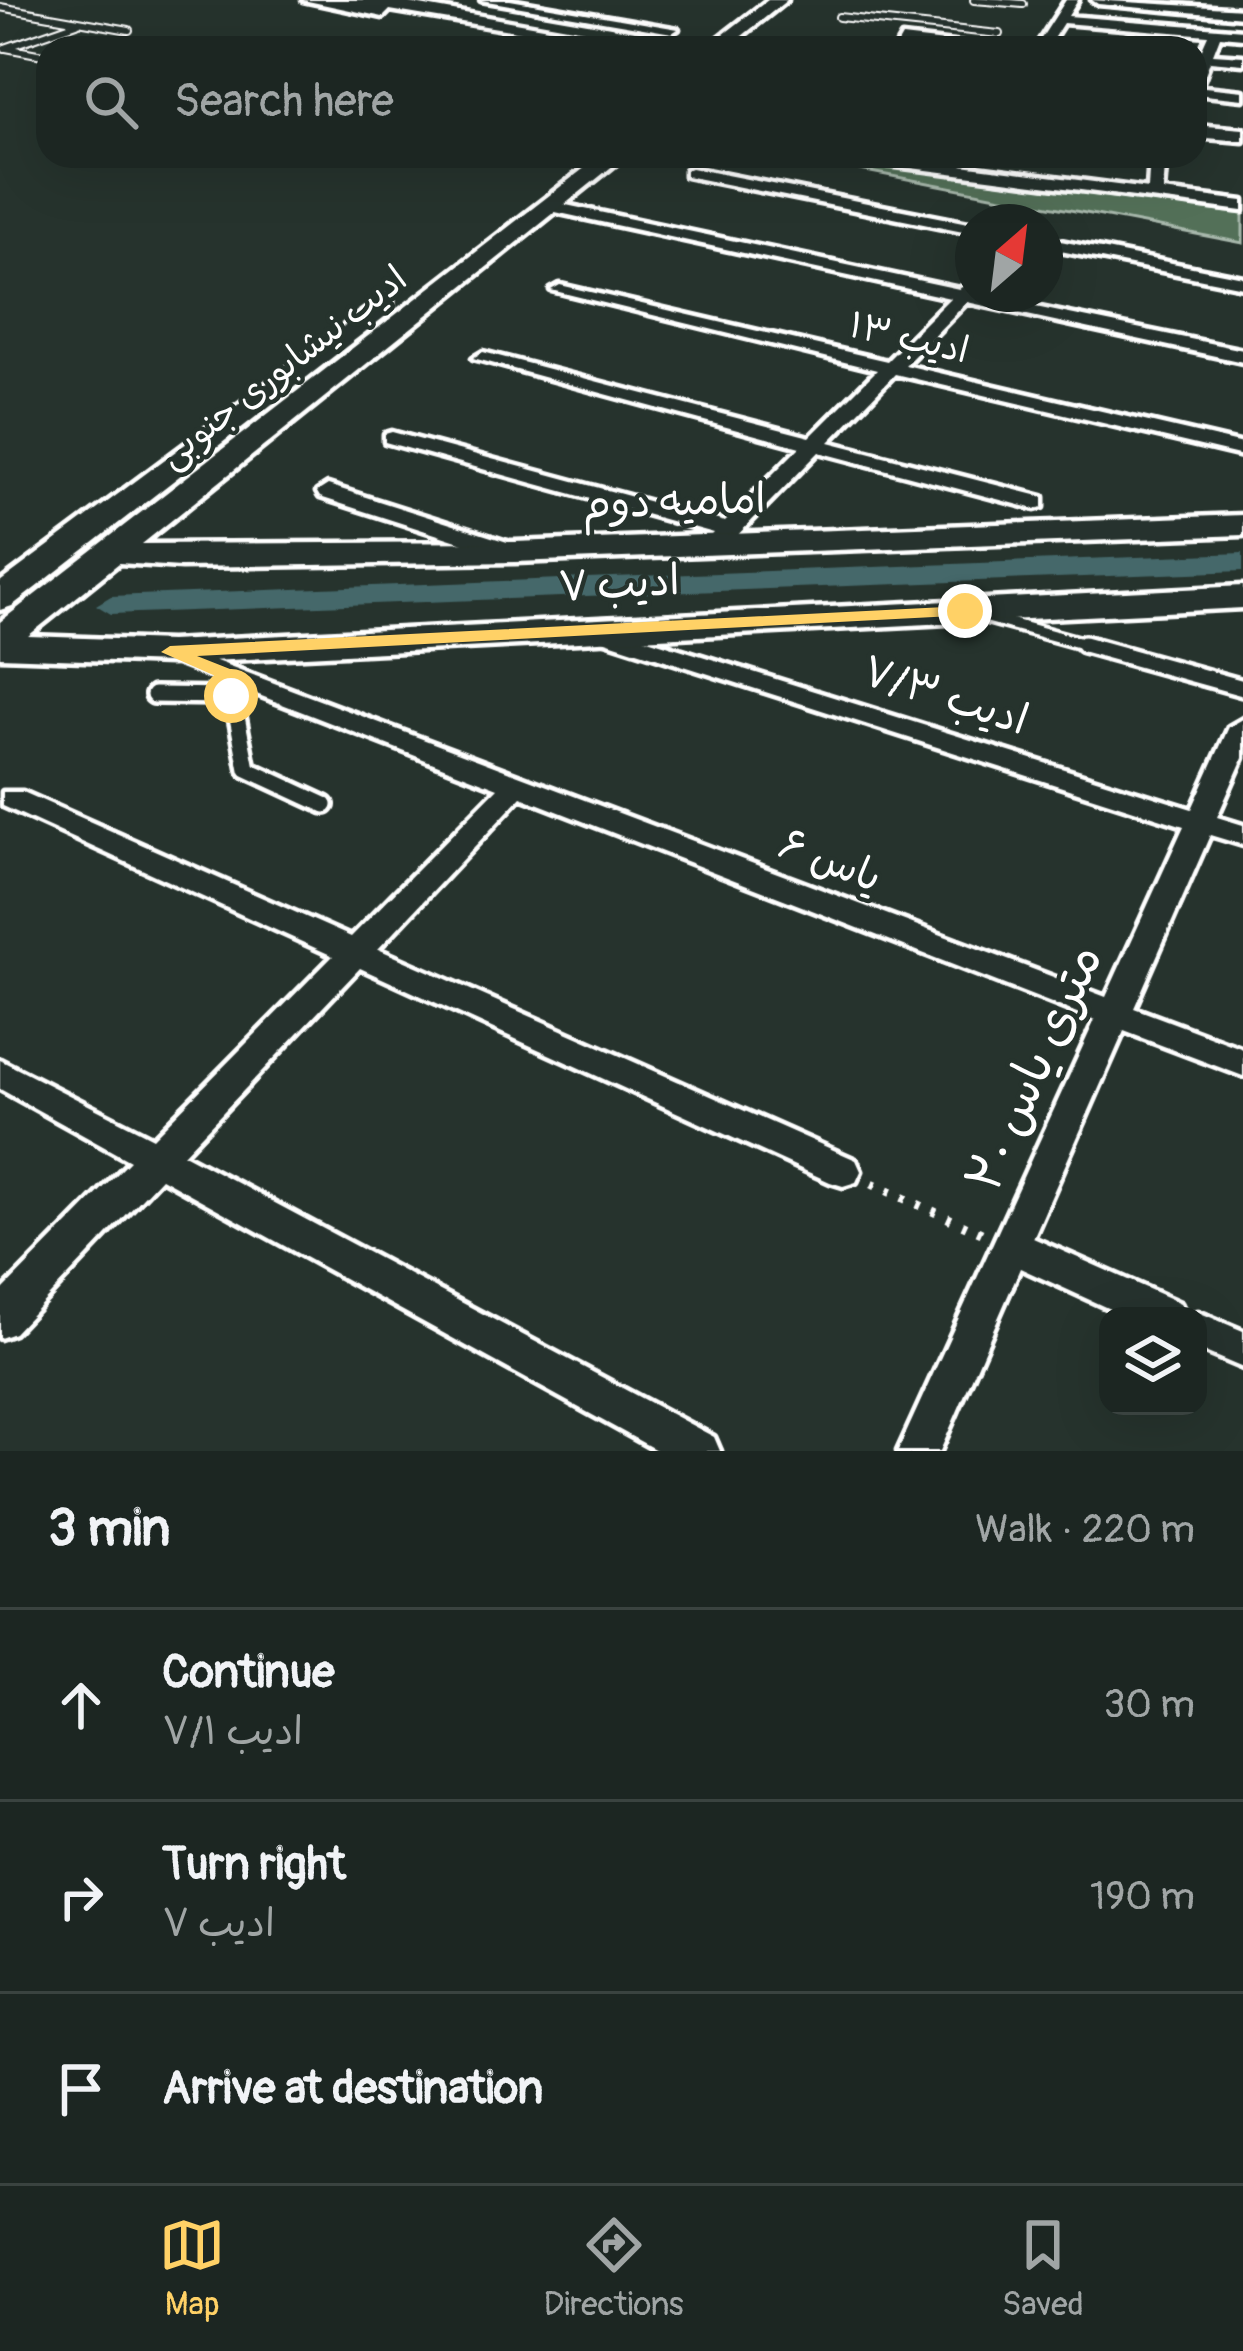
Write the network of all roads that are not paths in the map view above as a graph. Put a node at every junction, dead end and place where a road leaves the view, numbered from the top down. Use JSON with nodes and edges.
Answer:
{"nodes":[{"id":1,"x":311,"y":0,"type":"edge"},
{"id":2,"x":361,"y":0,"type":"edge"},
{"id":3,"x":487,"y":0,"type":"edge"},
{"id":4,"x":599,"y":0,"type":"edge"},
{"id":5,"x":779,"y":0,"type":"edge"},
{"id":6,"x":802,"y":0,"type":"edge"},
{"id":7,"x":974,"y":0,"type":"edge"},
{"id":8,"x":1072,"y":0,"type":"edge"},
{"id":9,"x":1097,"y":0,"type":"edge"},
{"id":10,"x":1023,"y":4,"type":"dead end"},
{"id":11,"x":1191,"y":4,"type":"edge"},
{"id":12,"x":0,"y":7,"type":"edge"},
{"id":13,"x":571,"y":13,"type":"junction"},
{"id":14,"x":1243,"y":13,"type":"edge"},
{"id":15,"x":839,"y":16,"type":"dead end"},
{"id":16,"x":1062,"y":19,"type":"junction"},
{"id":17,"x":82,"y":22,"type":"junction"},
{"id":18,"x":917,"y":25,"type":"junction"},
{"id":19,"x":672,"y":29,"type":"dead end"},
{"id":20,"x":129,"y":30,"type":"dead end"},
{"id":21,"x":1215,"y":32,"type":"junction"},
{"id":22,"x":999,"y":34,"type":"dead end"},
{"id":23,"x":1243,"y":34,"type":"edge"},
{"id":24,"x":38,"y":36,"type":"edge"},
{"id":25,"x":526,"y":36,"type":"edge"},
{"id":26,"x":579,"y":36,"type":"edge"},
{"id":27,"x":745,"y":36,"type":"edge"},
{"id":28,"x":750,"y":36,"type":"edge"},
{"id":29,"x":907,"y":36,"type":"edge"},
{"id":30,"x":1050,"y":36,"type":"edge"},
{"id":31,"x":36,"y":37,"type":"edge"},
{"id":32,"x":1207,"y":45,"type":"edge"},
{"id":33,"x":3,"y":47,"type":"edge"},
{"id":34,"x":36,"y":54,"type":"edge"},
{"id":35,"x":1207,"y":57,"type":"edge"},
{"id":36,"x":1243,"y":60,"type":"edge"},
{"id":37,"x":1207,"y":88,"type":"edge"},
{"id":38,"x":1243,"y":95,"type":"edge"},
{"id":39,"x":1207,"y":123,"type":"edge"},
{"id":40,"x":1243,"y":126,"type":"edge"},
{"id":41,"x":1207,"y":132,"type":"edge"},
{"id":42,"x":1243,"y":135,"type":"edge"},
{"id":43,"x":562,"y":168,"type":"edge"},
{"id":44,"x":599,"y":168,"type":"edge"},
{"id":45,"x":960,"y":168,"type":"edge"},
{"id":46,"x":1157,"y":168,"type":"edge"},
{"id":47,"x":691,"y":173,"type":"dead end"},
{"id":48,"x":1155,"y":195,"type":"junction"},
{"id":49,"x":1243,"y":206,"type":"edge"},
{"id":50,"x":552,"y":207,"type":"junction"},
{"id":51,"x":955,"y":225,"type":"edge"},
{"id":52,"x":1063,"y":247,"type":"edge"},
{"id":53,"x":1243,"y":282,"type":"edge"},
{"id":54,"x":955,"y":288,"type":"edge"},
{"id":55,"x":560,"y":290,"type":"dead end"},
{"id":56,"x":955,"y":304,"type":"edge"},
{"id":57,"x":1057,"y":312,"type":"edge"},
{"id":58,"x":1243,"y":356,"type":"edge"},
{"id":59,"x":483,"y":358,"type":"dead end"},
{"id":60,"x":891,"y":368,"type":"junction"},
{"id":61,"x":392,"y":438,"type":"dead end"},
{"id":62,"x":814,"y":445,"type":"junction"},
{"id":63,"x":1243,"y":450,"type":"edge"},
{"id":64,"x":328,"y":492,"type":"dead end"},
{"id":65,"x":1035,"y":502,"type":"dead end"},
{"id":66,"x":1243,"y":525,"type":"edge"},
{"id":67,"x":722,"y":538,"type":"junction"},
{"id":68,"x":108,"y":552,"type":"junction"},
{"id":69,"x":514,"y":552,"type":"junction"},
{"id":70,"x":1243,"y":597,"type":"edge"},
{"id":71,"x":0,"y":599,"type":"edge"},
{"id":72,"x":965,"y":611,"type":"junction"},
{"id":73,"x":596,"y":630,"type":"junction"},
{"id":74,"x":0,"y":643,"type":"edge"},
{"id":75,"x":170,"y":652,"type":"junction"},
{"id":76,"x":230,"y":686,"type":"junction"},
{"id":77,"x":1243,"y":688,"type":"edge"},
{"id":78,"x":154,"y":695,"type":"dead end"},
{"id":79,"x":1243,"y":727,"type":"edge"},
{"id":80,"x":516,"y":786,"type":"junction"},
{"id":81,"x":14,"y":800,"type":"dead end"},
{"id":82,"x":325,"y":805,"type":"dead end"},
{"id":83,"x":1201,"y":821,"type":"junction"},
{"id":84,"x":1243,"y":835,"type":"edge"},
{"id":85,"x":356,"y":952,"type":"junction"},
{"id":86,"x":1114,"y":1014,"type":"junction"},
{"id":87,"x":1243,"y":1063,"type":"edge"},
{"id":88,"x":0,"y":1073,"type":"edge"},
{"id":89,"x":157,"y":1158,"type":"junction"},
{"id":90,"x":843,"y":1171,"type":"road end"},
{"id":91,"x":1011,"y":1246,"type":"junction"},
{"id":92,"x":1146,"y":1307,"type":"edge"},
{"id":93,"x":0,"y":1320,"type":"edge"},
{"id":94,"x":1207,"y":1334,"type":"edge"},
{"id":95,"x":1243,"y":1350,"type":"edge"},
{"id":96,"x":699,"y":1451,"type":"edge"},
{"id":97,"x":919,"y":1451,"type":"edge"}],
"edges":[{"from":1,"to":25,"type":"main road"},
{"from":2,"to":26,"type":"main road"},
{"from":3,"to":13,"type":"street"},
{"from":4,"to":13,"type":"street"},
{"from":5,"to":27,"type":"main road"},
{"from":6,"to":28,"type":"main road"},
{"from":7,"to":10,"type":"lane"},
{"from":8,"to":16,"type":"street"},
{"from":9,"to":11,"type":"street"},
{"from":11,"to":14,"type":"street"},
{"from":12,"to":17,"type":"lane"},
{"from":13,"to":19,"type":"street"},
{"from":15,"to":18,"type":"lane"},
{"from":16,"to":21,"type":"street"},
{"from":16,"to":30,"type":"street"},
{"from":17,"to":20,"type":"lane"},
{"from":17,"to":24,"type":"lane"},
{"from":18,"to":22,"type":"lane"},
{"from":18,"to":29,"type":"street"},
{"from":21,"to":23,"type":"street"},
{"from":21,"to":32,"type":"street"},
{"from":31,"to":33,"type":"lane"},
{"from":33,"to":34,"type":"lane"},
{"from":35,"to":36,"type":"street"},
{"from":37,"to":38,"type":"street"},
{"from":39,"to":40,"type":"main road"},
{"from":41,"to":42,"type":"main road"},
{"from":43,"to":71,"type":"main road","name":"ادیب نیشابوری جنوبی"},
{"from":44,"to":50,"type":"main road","name":"ادیب نیشابوری جنوبی"},
{"from":45,"to":48,"type":"street"},
{"from":46,"to":48,"type":"street"},
{"from":47,"to":51,"type":"street"},
{"from":48,"to":49,"type":"street"},
{"from":50,"to":54,"type":"street"},
{"from":50,"to":68,"type":"main road","name":"ادیب نیشابوری جنوبی"},
{"from":52,"to":53,"type":"street"},
{"from":55,"to":60,"type":"street","name":"ادیب ۱۳"},
{"from":56,"to":60,"type":"street"},
{"from":57,"to":58,"type":"street"},
{"from":59,"to":62,"type":"street"},
{"from":60,"to":62,"type":"street"},
{"from":60,"to":63,"type":"street","name":"ادیب ۱۳"},
{"from":61,"to":67,"type":"street"},
{"from":62,"to":65,"type":"street"},
{"from":62,"to":67,"type":"street"},
{"from":64,"to":69,"type":"street"},
{"from":66,"to":67,"type":"main road","name":"امامیه دوم"},
{"from":67,"to":69,"type":"main road","name":"امامیه دوم"},
{"from":68,"to":69,"type":"main road","name":"امامیه دوم"},
{"from":68,"to":74,"type":"main road","name":"ادیب نیشابوری جنوبی"},
{"from":70,"to":72,"type":"main road","name":"ادیب ۷"},
{"from":72,"to":73,"type":"main road","name":"ادیب ۷"},
{"from":72,"to":77,"type":"lane"},
{"from":73,"to":75,"type":"main road","name":"ادیب ۷"},
{"from":73,"to":83,"type":"street","name":"ادیب ۷/۳"},
{"from":74,"to":75,"type":"main road","name":"ادیب ۷"},
{"from":75,"to":76,"type":"street","name":"یاس ۶"},
{"from":76,"to":78,"type":"lane"},
{"from":76,"to":80,"type":"street","name":"یاس ۶"},
{"from":76,"to":82,"type":"lane"},
{"from":79,"to":83,"type":"street","name":"۲۰ متری یاس"},
{"from":80,"to":85,"type":"street"},
{"from":80,"to":86,"type":"street","name":"یاس ۶"},
{"from":81,"to":85,"type":"street"},
{"from":83,"to":84,"type":"street","name":"ادیب ۷/۳"},
{"from":83,"to":86,"type":"street","name":"۲۰ متری یاس"},
{"from":85,"to":89,"type":"street"},
{"from":85,"to":90,"type":"street"},
{"from":86,"to":87,"type":"street","name":"یاس ۶"},
{"from":86,"to":91,"type":"street","name":"۲۰ متری یاس"},
{"from":88,"to":89,"type":"street"},
{"from":89,"to":93,"type":"street"},
{"from":89,"to":96,"type":"street"},
{"from":91,"to":92,"type":"street"},
{"from":91,"to":97,"type":"street","name":"۲۰ متری یاس"},
{"from":94,"to":95,"type":"street"}]}
